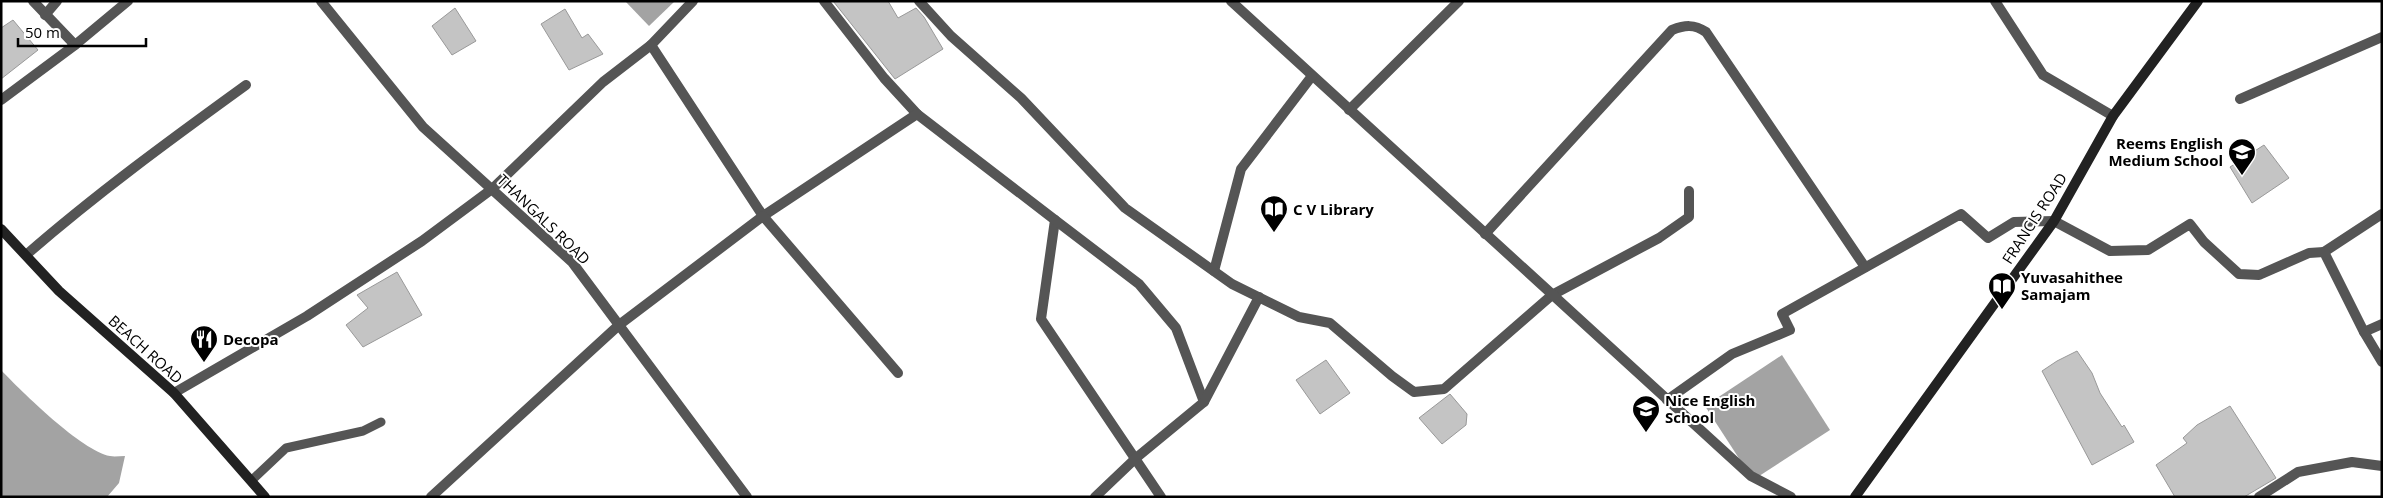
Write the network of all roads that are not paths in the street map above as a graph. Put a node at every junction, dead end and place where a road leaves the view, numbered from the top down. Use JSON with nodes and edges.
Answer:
{"nodes":[{"id":1,"x":33,"y":1,"type":"edge"},
{"id":2,"x":57,"y":1,"type":"edge"},
{"id":3,"x":128,"y":1,"type":"edge"},
{"id":4,"x":321,"y":1,"type":"edge"},
{"id":5,"x":693,"y":1,"type":"edge"},
{"id":6,"x":824,"y":1,"type":"edge"},
{"id":7,"x":919,"y":1,"type":"edge"},
{"id":8,"x":1231,"y":1,"type":"edge"},
{"id":9,"x":1459,"y":1,"type":"edge"},
{"id":10,"x":1995,"y":1,"type":"edge"},
{"id":11,"x":2198,"y":1,"type":"edge"},
{"id":12,"x":45,"y":15,"type":"junction"},
{"id":13,"x":2382,"y":38,"type":"edge"},
{"id":14,"x":75,"y":45,"type":"junction"},
{"id":15,"x":651,"y":45,"type":"junction"},
{"id":16,"x":1312,"y":76,"type":"junction"},
{"id":17,"x":246,"y":85,"type":"dead end"},
{"id":18,"x":2240,"y":99,"type":"dead end"},
{"id":19,"x":1,"y":100,"type":"edge"},
{"id":20,"x":1350,"y":110,"type":"junction"},
{"id":21,"x":917,"y":114,"type":"junction"},
{"id":22,"x":2113,"y":116,"type":"junction"},
{"id":23,"x":492,"y":189,"type":"junction"},
{"id":24,"x":1689,"y":190,"type":"dead end"},
{"id":25,"x":2382,"y":214,"type":"edge"},
{"id":26,"x":763,"y":216,"type":"junction"},
{"id":27,"x":1055,"y":220,"type":"junction"},
{"id":28,"x":2054,"y":221,"type":"junction"},
{"id":29,"x":1,"y":229,"type":"edge"},
{"id":30,"x":1485,"y":234,"type":"junction"},
{"id":31,"x":2324,"y":252,"type":"junction"},
{"id":32,"x":26,"y":255,"type":"junction"},
{"id":33,"x":1865,"y":267,"type":"junction"},
{"id":34,"x":1214,"y":271,"type":"junction"},
{"id":35,"x":1552,"y":295,"type":"junction"},
{"id":36,"x":1259,"y":297,"type":"junction"},
{"id":37,"x":2382,"y":324,"type":"edge"},
{"id":38,"x":619,"y":325,"type":"junction"},
{"id":39,"x":2364,"y":332,"type":"junction"},
{"id":40,"x":2382,"y":362,"type":"edge"},
{"id":41,"x":898,"y":373,"type":"dead end"},
{"id":42,"x":174,"y":393,"type":"junction"},
{"id":43,"x":1667,"y":400,"type":"junction"},
{"id":44,"x":1204,"y":402,"type":"junction"},
{"id":45,"x":380,"y":422,"type":"dead end"},
{"id":46,"x":1136,"y":458,"type":"junction"},
{"id":47,"x":2382,"y":466,"type":"edge"},
{"id":48,"x":251,"y":481,"type":"junction"},
{"id":49,"x":266,"y":497,"type":"edge"},
{"id":50,"x":431,"y":497,"type":"edge"},
{"id":51,"x":747,"y":497,"type":"edge"},
{"id":52,"x":1095,"y":497,"type":"edge"},
{"id":53,"x":1162,"y":497,"type":"edge"},
{"id":54,"x":1791,"y":497,"type":"edge"},
{"id":55,"x":1855,"y":497,"type":"edge"},
{"id":56,"x":2259,"y":497,"type":"edge"}],
"edges":[{"from":1,"to":12,"type":"street"},
{"from":2,"to":12,"type":"street"},
{"from":3,"to":14,"type":"street"},
{"from":4,"to":23,"type":"street","name":"THANGALS ROAD"},
{"from":5,"to":15,"type":"street"},
{"from":6,"to":21,"type":"street"},
{"from":7,"to":34,"type":"street"},
{"from":8,"to":16,"type":"street"},
{"from":9,"to":20,"type":"street"},
{"from":10,"to":22,"type":"street"},
{"from":11,"to":22,"type":"main road","name":"FRANCIS ROAD"},
{"from":12,"to":14,"type":"street"},
{"from":13,"to":18,"type":"street"},
{"from":14,"to":19,"type":"street"},
{"from":15,"to":23,"type":"street"},
{"from":15,"to":26,"type":"street"},
{"from":16,"to":20,"type":"street"},
{"from":16,"to":34,"type":"street"},
{"from":17,"to":32,"type":"street"},
{"from":20,"to":30,"type":"street"},
{"from":21,"to":26,"type":"street"},
{"from":21,"to":27,"type":"street"},
{"from":22,"to":28,"type":"main road","name":"FRANCIS ROAD"},
{"from":23,"to":38,"type":"street","name":"THANGALS ROAD"},
{"from":23,"to":42,"type":"street"},
{"from":24,"to":35,"type":"street"},
{"from":25,"to":31,"type":"street"},
{"from":26,"to":38,"type":"street"},
{"from":26,"to":41,"type":"street"},
{"from":27,"to":44,"type":"street"},
{"from":27,"to":46,"type":"street"},
{"from":28,"to":31,"type":"street"},
{"from":28,"to":33,"type":"street"},
{"from":28,"to":55,"type":"main road","name":"FRANCIS ROAD"},
{"from":29,"to":32,"type":"main road","name":"BEACH ROAD"},
{"from":30,"to":33,"type":"street"},
{"from":30,"to":35,"type":"street"},
{"from":31,"to":39,"type":"street"},
{"from":32,"to":42,"type":"main road","name":"BEACH ROAD"},
{"from":33,"to":43,"type":"street"},
{"from":34,"to":36,"type":"street"},
{"from":35,"to":36,"type":"street"},
{"from":35,"to":43,"type":"street"},
{"from":36,"to":44,"type":"street"},
{"from":37,"to":39,"type":"street"},
{"from":38,"to":50,"type":"street"},
{"from":38,"to":51,"type":"street","name":"THANGALS ROAD"},
{"from":39,"to":40,"type":"street"},
{"from":42,"to":48,"type":"main road","name":"BEACH ROAD"},
{"from":43,"to":54,"type":"street"},
{"from":44,"to":46,"type":"street"},
{"from":45,"to":48,"type":"lane"},
{"from":46,"to":52,"type":"street"},
{"from":46,"to":53,"type":"street"},
{"from":47,"to":56,"type":"street"},
{"from":48,"to":49,"type":"main road","name":"BEACH ROAD"}]}
